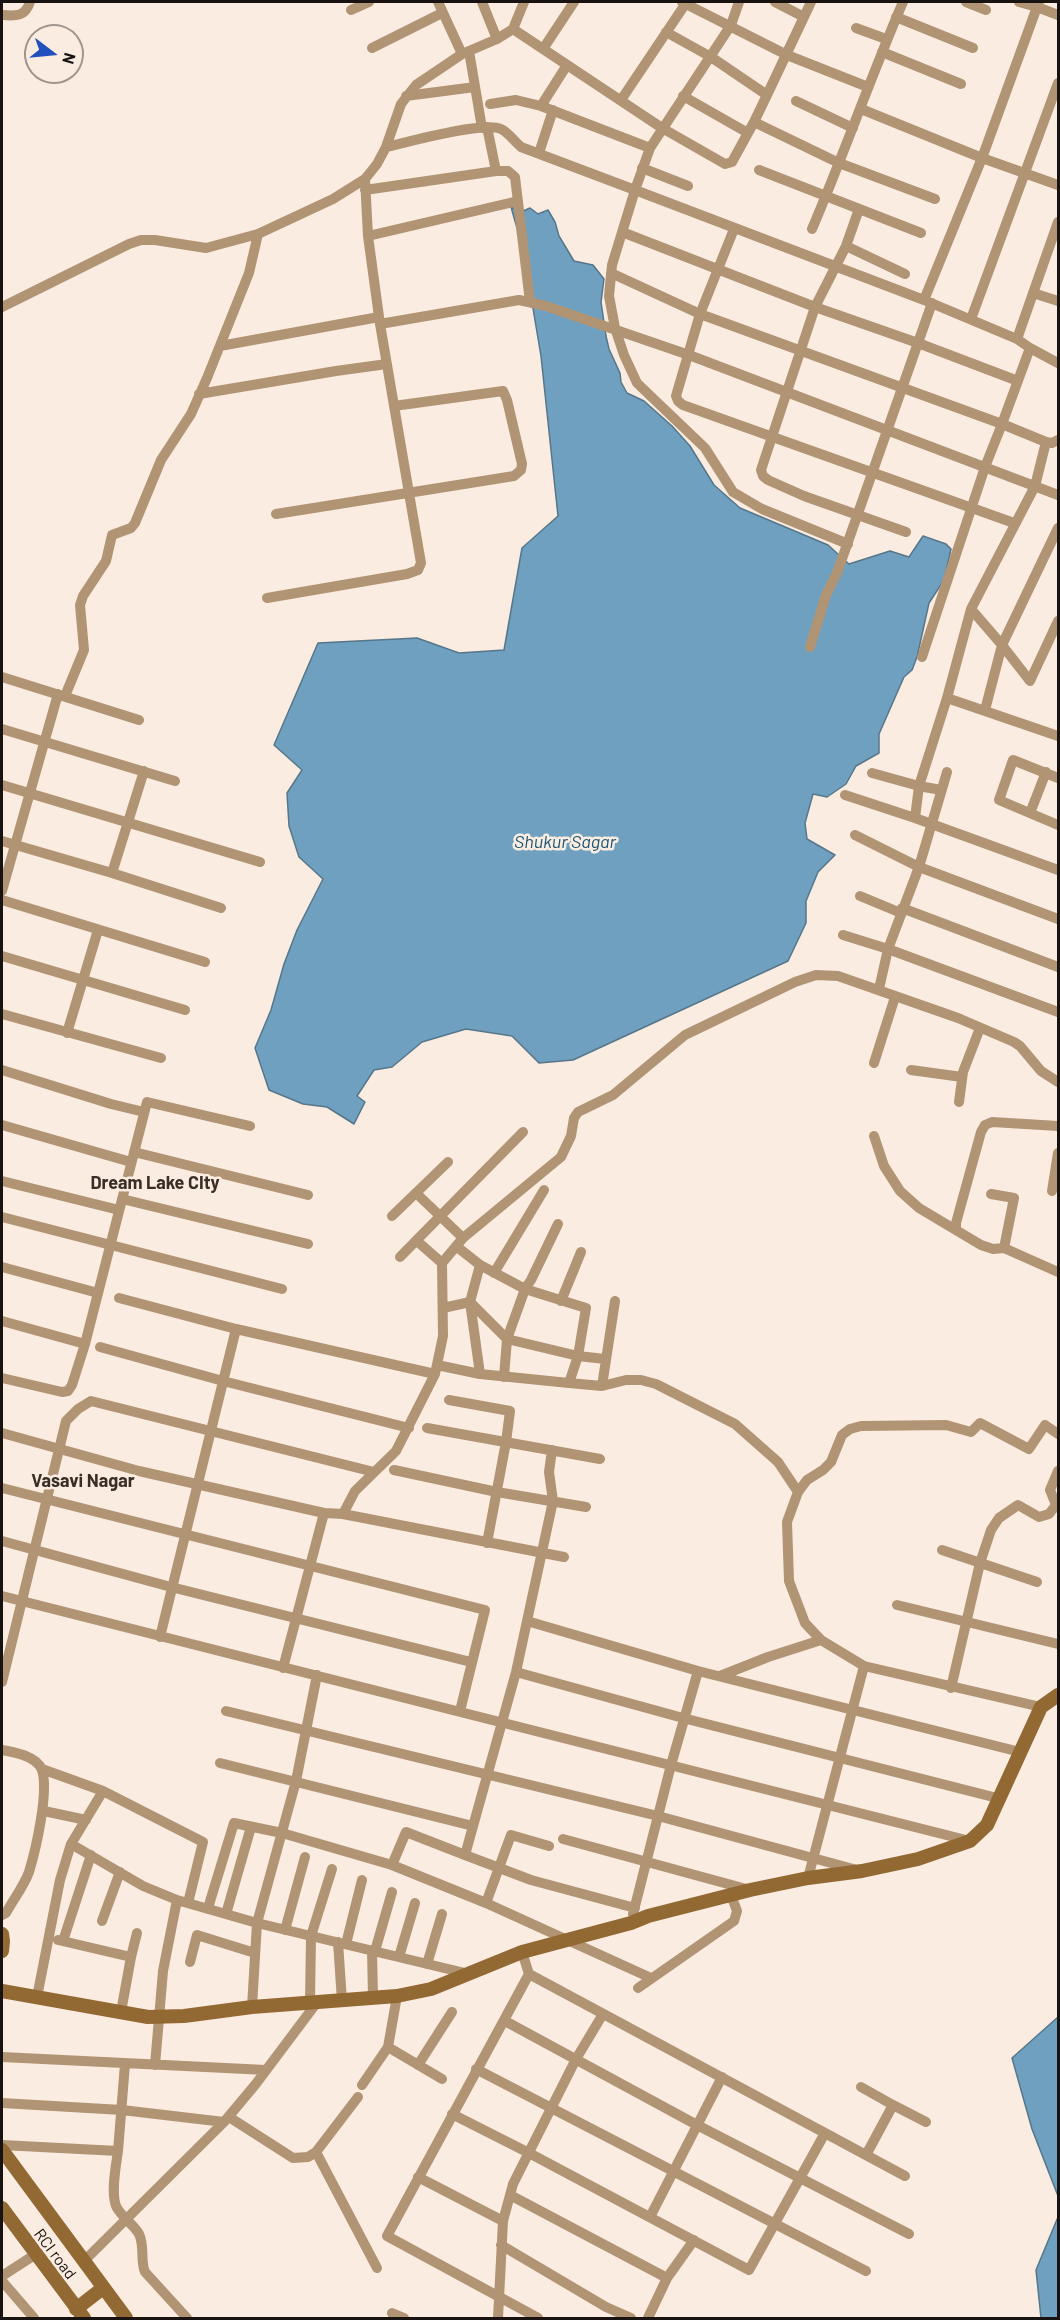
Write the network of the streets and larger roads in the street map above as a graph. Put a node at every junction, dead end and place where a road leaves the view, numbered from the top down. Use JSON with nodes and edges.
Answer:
{"nodes":[{"id":1,"x":30,"y":2,"type":"edge"},
{"id":2,"x":369,"y":2,"type":"edge"},
{"id":3,"x":438,"y":2,"type":"edge"},
{"id":4,"x":482,"y":2,"type":"edge"},
{"id":5,"x":524,"y":2,"type":"edge"},
{"id":6,"x":574,"y":2,"type":"edge"},
{"id":7,"x":684,"y":2,"type":"edge"},
{"id":8,"x":739,"y":2,"type":"edge"},
{"id":9,"x":775,"y":2,"type":"edge"},
{"id":10,"x":811,"y":2,"type":"edge"},
{"id":11,"x":903,"y":2,"type":"edge"},
{"id":12,"x":966,"y":2,"type":"edge"},
{"id":13,"x":1019,"y":2,"type":"edge"},
{"id":14,"x":1038,"y":4,"type":"edge"},
{"id":15,"x":699,"y":5,"type":"edge"},
{"id":16,"x":351,"y":10,"type":"dead end"},
{"id":17,"x":987,"y":10,"type":"dead end"},
{"id":18,"x":442,"y":13,"type":"junction"},
{"id":19,"x":2,"y":15,"type":"edge"},
{"id":20,"x":1059,"y":15,"type":"edge"},
{"id":21,"x":804,"y":17,"type":"junction"},
{"id":22,"x":896,"y":17,"type":"junction"},
{"id":23,"x":731,"y":26,"type":"junction"},
{"id":24,"x":856,"y":28,"type":"dead end"},
{"id":25,"x":513,"y":29,"type":"junction"},
{"id":26,"x":666,"y":32,"type":"junction"},
{"id":27,"x":497,"y":39,"type":"junction"},
{"id":28,"x":886,"y":39,"type":"junction"},
{"id":29,"x":372,"y":48,"type":"dead end"},
{"id":30,"x":973,"y":48,"type":"dead end"},
{"id":31,"x":543,"y":49,"type":"junction"},
{"id":32,"x":882,"y":52,"type":"junction"},
{"id":33,"x":466,"y":53,"type":"junction"},
{"id":34,"x":787,"y":55,"type":"junction"},
{"id":35,"x":711,"y":57,"type":"junction"},
{"id":36,"x":567,"y":64,"type":"junction"},
{"id":37,"x":1059,"y":83,"type":"edge"},
{"id":38,"x":961,"y":84,"type":"dead end"},
{"id":39,"x":475,"y":87,"type":"junction"},
{"id":40,"x":868,"y":87,"type":"junction"},
{"id":41,"x":767,"y":95,"type":"junction"},
{"id":42,"x":406,"y":96,"type":"junction"},
{"id":43,"x":683,"y":96,"type":"junction"},
{"id":44,"x":621,"y":100,"type":"junction"},
{"id":45,"x":796,"y":101,"type":"dead end"},
{"id":46,"x":490,"y":104,"type":"dead end"},
{"id":47,"x":541,"y":106,"type":"junction"},
{"id":48,"x":861,"y":109,"type":"junction"},
{"id":49,"x":553,"y":110,"type":"junction"},
{"id":50,"x":754,"y":122,"type":"junction"},
{"id":51,"x":485,"y":128,"type":"junction"},
{"id":52,"x":662,"y":128,"type":"junction"},
{"id":53,"x":854,"y":128,"type":"junction"},
{"id":54,"x":748,"y":133,"type":"junction"},
{"id":55,"x":386,"y":147,"type":"junction"},
{"id":56,"x":650,"y":148,"type":"junction"},
{"id":57,"x":539,"y":153,"type":"junction"},
{"id":58,"x":982,"y":158,"type":"junction"},
{"id":59,"x":839,"y":163,"type":"junction"},
{"id":60,"x":642,"y":168,"type":"junction"},
{"id":61,"x":759,"y":170,"type":"dead end"},
{"id":62,"x":496,"y":171,"type":"junction"},
{"id":63,"x":1024,"y":173,"type":"junction"},
{"id":64,"x":365,"y":184,"type":"junction"},
{"id":65,"x":1059,"y":185,"type":"edge"},
{"id":66,"x":688,"y":186,"type":"dead end"},
{"id":67,"x":635,"y":190,"type":"junction"},
{"id":68,"x":825,"y":197,"type":"junction"},
{"id":69,"x":935,"y":199,"type":"dead end"},
{"id":70,"x":518,"y":201,"type":"junction"},
{"id":71,"x":859,"y":209,"type":"junction"},
{"id":72,"x":1059,"y":222,"type":"edge"},
{"id":73,"x":734,"y":229,"type":"junction"},
{"id":74,"x":812,"y":229,"type":"dead end"},
{"id":75,"x":622,"y":232,"type":"junction"},
{"id":76,"x":921,"y":233,"type":"dead end"},
{"id":77,"x":258,"y":234,"type":"junction"},
{"id":78,"x":368,"y":236,"type":"junction"},
{"id":79,"x":846,"y":246,"type":"junction"},
{"id":80,"x":835,"y":266,"type":"junction"},
{"id":81,"x":716,"y":268,"type":"junction"},
{"id":82,"x":611,"y":273,"type":"junction"},
{"id":83,"x":904,"y":273,"type":"dead end"},
{"id":84,"x":1033,"y":293,"type":"junction"},
{"id":85,"x":1059,"y":301,"type":"edge"},
{"id":86,"x":530,"y":302,"type":"junction"},
{"id":87,"x":928,"y":302,"type":"junction"},
{"id":88,"x":2,"y":307,"type":"edge"},
{"id":89,"x":815,"y":307,"type":"junction"},
{"id":90,"x":700,"y":314,"type":"junction"},
{"id":91,"x":971,"y":319,"type":"junction"},
{"id":92,"x":380,"y":320,"type":"junction"},
{"id":93,"x":615,"y":328,"type":"junction"},
{"id":94,"x":1017,"y":339,"type":"junction"},
{"id":95,"x":918,"y":343,"type":"junction"},
{"id":96,"x":220,"y":346,"type":"junction"},
{"id":97,"x":1030,"y":348,"type":"junction"},
{"id":98,"x":801,"y":350,"type":"junction"},
{"id":99,"x":689,"y":355,"type":"junction"},
{"id":100,"x":1059,"y":363,"type":"edge"},
{"id":101,"x":387,"y":364,"type":"junction"},
{"id":102,"x":1018,"y":381,"type":"junction"},
{"id":103,"x":902,"y":387,"type":"junction"},
{"id":104,"x":788,"y":393,"type":"junction"},
{"id":105,"x":199,"y":394,"type":"junction"},
{"id":106,"x":394,"y":406,"type":"junction"},
{"id":107,"x":1002,"y":424,"type":"junction"},
{"id":108,"x":888,"y":429,"type":"junction"},
{"id":109,"x":772,"y":436,"type":"junction"},
{"id":110,"x":1059,"y":440,"type":"edge"},
{"id":111,"x":1046,"y":442,"type":"junction"},
{"id":112,"x":985,"y":467,"type":"junction"},
{"id":113,"x":873,"y":472,"type":"junction"},
{"id":114,"x":1035,"y":486,"type":"junction"},
{"id":115,"x":408,"y":493,"type":"junction"},
{"id":116,"x":1059,"y":495,"type":"edge"},
{"id":117,"x":972,"y":507,"type":"junction"},
{"id":118,"x":276,"y":514,"type":"dead end"},
{"id":119,"x":858,"y":515,"type":"junction"},
{"id":120,"x":1014,"y":523,"type":"junction"},
{"id":121,"x":1059,"y":528,"type":"edge"},
{"id":122,"x":906,"y":532,"type":"dead end"},
{"id":123,"x":848,"y":543,"type":"junction"},
{"id":124,"x":267,"y":598,"type":"dead end"},
{"id":125,"x":971,"y":609,"type":"junction"},
{"id":126,"x":1059,"y":621,"type":"edge"},
{"id":127,"x":1002,"y":645,"type":"junction"},
{"id":128,"x":810,"y":647,"type":"dead end"},
{"id":129,"x":922,"y":657,"type":"dead end"},
{"id":130,"x":2,"y":677,"type":"edge"},
{"id":131,"x":61,"y":695,"type":"junction"},
{"id":132,"x":947,"y":698,"type":"junction"},
{"id":133,"x":985,"y":710,"type":"junction"},
{"id":134,"x":139,"y":720,"type":"dead end"},
{"id":135,"x":2,"y":729,"type":"edge"},
{"id":136,"x":1059,"y":736,"type":"edge"},
{"id":137,"x":44,"y":742,"type":"junction"},
{"id":138,"x":144,"y":771,"type":"junction"},
{"id":139,"x":872,"y":772,"type":"dead end"},
{"id":140,"x":947,"y":772,"type":"dead end"},
{"id":141,"x":1046,"y":772,"type":"junction"},
{"id":142,"x":1059,"y":778,"type":"edge"},
{"id":143,"x":175,"y":781,"type":"dead end"},
{"id":144,"x":2,"y":785,"type":"edge"},
{"id":145,"x":919,"y":786,"type":"junction"},
{"id":146,"x":941,"y":790,"type":"junction"},
{"id":147,"x":29,"y":793,"type":"junction"},
{"id":148,"x":845,"y":795,"type":"dead end"},
{"id":149,"x":1030,"y":813,"type":"junction"},
{"id":150,"x":915,"y":818,"type":"junction"},
{"id":151,"x":127,"y":822,"type":"junction"},
{"id":152,"x":932,"y":824,"type":"junction"},
{"id":153,"x":1059,"y":825,"type":"edge"},
{"id":154,"x":855,"y":835,"type":"dead end"},
{"id":155,"x":2,"y":841,"type":"edge"},
{"id":156,"x":15,"y":845,"type":"junction"},
{"id":157,"x":260,"y":862,"type":"dead end"},
{"id":158,"x":919,"y":867,"type":"junction"},
{"id":159,"x":1059,"y":870,"type":"edge"},
{"id":160,"x":112,"y":873,"type":"junction"},
{"id":161,"x":2,"y":891,"type":"edge"},
{"id":162,"x":860,"y":896,"type":"dead end"},
{"id":163,"x":2,"y":900,"type":"edge"},
{"id":164,"x":221,"y":908,"type":"dead end"},
{"id":165,"x":902,"y":910,"type":"junction"},
{"id":166,"x":1059,"y":919,"type":"edge"},
{"id":167,"x":98,"y":930,"type":"junction"},
{"id":168,"x":843,"y":935,"type":"dead end"},
{"id":169,"x":888,"y":949,"type":"junction"},
{"id":170,"x":2,"y":956,"type":"edge"},
{"id":171,"x":205,"y":962,"type":"dead end"},
{"id":172,"x":1059,"y":968,"type":"edge"},
{"id":173,"x":82,"y":980,"type":"junction"},
{"id":174,"x":879,"y":989,"type":"junction"},
{"id":175,"x":894,"y":997,"type":"junction"},
{"id":176,"x":185,"y":1010,"type":"dead end"},
{"id":177,"x":1059,"y":1012,"type":"edge"},
{"id":178,"x":2,"y":1014,"type":"edge"},
{"id":179,"x":980,"y":1028,"type":"junction"},
{"id":180,"x":67,"y":1033,"type":"junction"},
{"id":181,"x":161,"y":1058,"type":"dead end"},
{"id":182,"x":874,"y":1063,"type":"dead end"},
{"id":183,"x":2,"y":1070,"type":"edge"},
{"id":184,"x":911,"y":1070,"type":"dead end"},
{"id":185,"x":962,"y":1077,"type":"junction"},
{"id":186,"x":1059,"y":1082,"type":"edge"},
{"id":187,"x":959,"y":1102,"type":"dead end"},
{"id":188,"x":144,"y":1112,"type":"junction"},
{"id":189,"x":2,"y":1125,"type":"edge"},
{"id":190,"x":250,"y":1126,"type":"dead end"},
{"id":191,"x":1059,"y":1126,"type":"edge"},
{"id":192,"x":523,"y":1132,"type":"dead end"},
{"id":193,"x":874,"y":1136,"type":"dead end"},
{"id":194,"x":1059,"y":1153,"type":"edge"},
{"id":195,"x":133,"y":1157,"type":"junction"},
{"id":196,"x":447,"y":1162,"type":"dead end"},
{"id":197,"x":2,"y":1181,"type":"edge"},
{"id":198,"x":544,"y":1190,"type":"dead end"},
{"id":199,"x":1052,"y":1191,"type":"dead end"},
{"id":200,"x":416,"y":1193,"type":"junction"},
{"id":201,"x":991,"y":1194,"type":"dead end"},
{"id":202,"x":308,"y":1195,"type":"dead end"},
{"id":203,"x":121,"y":1205,"type":"junction"},
{"id":204,"x":2,"y":1216,"type":"edge"},
{"id":205,"x":392,"y":1216,"type":"dead end"},
{"id":206,"x":439,"y":1216,"type":"junction"},
{"id":207,"x":558,"y":1224,"type":"dead end"},
{"id":208,"x":956,"y":1230,"type":"junction"},
{"id":209,"x":417,"y":1241,"type":"junction"},
{"id":210,"x":459,"y":1242,"type":"junction"},
{"id":211,"x":308,"y":1244,"type":"dead end"},
{"id":212,"x":110,"y":1246,"type":"junction"},
{"id":213,"x":1004,"y":1248,"type":"junction"},
{"id":214,"x":581,"y":1252,"type":"dead end"},
{"id":215,"x":400,"y":1257,"type":"dead end"},
{"id":216,"x":442,"y":1263,"type":"junction"},
{"id":217,"x":480,"y":1265,"type":"junction"},
{"id":218,"x":2,"y":1267,"type":"edge"},
{"id":219,"x":1059,"y":1272,"type":"edge"},
{"id":220,"x":494,"y":1273,"type":"junction"},
{"id":221,"x":282,"y":1289,"type":"dead end"},
{"id":222,"x":525,"y":1289,"type":"junction"},
{"id":223,"x":98,"y":1293,"type":"junction"},
{"id":224,"x":119,"y":1299,"type":"dead end"},
{"id":225,"x":561,"y":1301,"type":"junction"},
{"id":226,"x":615,"y":1301,"type":"dead end"},
{"id":227,"x":470,"y":1302,"type":"junction"},
{"id":228,"x":443,"y":1308,"type":"junction"},
{"id":229,"x":2,"y":1321,"type":"edge"},
{"id":230,"x":236,"y":1329,"type":"junction"},
{"id":231,"x":507,"y":1339,"type":"junction"},
{"id":232,"x":85,"y":1344,"type":"junction"},
{"id":233,"x":100,"y":1347,"type":"dead end"},
{"id":234,"x":578,"y":1356,"type":"junction"},
{"id":235,"x":605,"y":1359,"type":"junction"},
{"id":236,"x":436,"y":1369,"type":"junction"},
{"id":237,"x":480,"y":1374,"type":"junction"},
{"id":238,"x":504,"y":1377,"type":"junction"},
{"id":239,"x":2,"y":1378,"type":"edge"},
{"id":240,"x":223,"y":1381,"type":"junction"},
{"id":241,"x":569,"y":1383,"type":"junction"},
{"id":242,"x":602,"y":1386,"type":"junction"},
{"id":243,"x":449,"y":1400,"type":"dead end"},
{"id":244,"x":409,"y":1428,"type":"junction"},
{"id":245,"x":428,"y":1428,"type":"dead end"},
{"id":246,"x":211,"y":1432,"type":"junction"},
{"id":247,"x":2,"y":1433,"type":"edge"},
{"id":248,"x":1059,"y":1434,"type":"edge"},
{"id":249,"x":506,"y":1442,"type":"junction"},
{"id":250,"x":59,"y":1448,"type":"junction"},
{"id":251,"x":552,"y":1450,"type":"junction"},
{"id":252,"x":600,"y":1459,"type":"dead end"},
{"id":253,"x":394,"y":1470,"type":"dead end"},
{"id":254,"x":1059,"y":1471,"type":"edge"},
{"id":255,"x":374,"y":1472,"type":"junction"},
{"id":256,"x":200,"y":1484,"type":"junction"},
{"id":257,"x":2,"y":1488,"type":"edge"},
{"id":258,"x":497,"y":1492,"type":"junction"},
{"id":259,"x":798,"y":1492,"type":"junction"},
{"id":260,"x":46,"y":1500,"type":"junction"},
{"id":261,"x":553,"y":1501,"type":"junction"},
{"id":262,"x":586,"y":1507,"type":"dead end"},
{"id":263,"x":324,"y":1513,"type":"junction"},
{"id":264,"x":343,"y":1514,"type":"junction"},
{"id":265,"x":186,"y":1535,"type":"junction"},
{"id":266,"x":2,"y":1541,"type":"edge"},
{"id":267,"x":488,"y":1544,"type":"junction"},
{"id":268,"x":33,"y":1549,"type":"junction"},
{"id":269,"x":942,"y":1550,"type":"dead end"},
{"id":270,"x":542,"y":1554,"type":"junction"},
{"id":271,"x":564,"y":1557,"type":"dead end"},
{"id":272,"x":980,"y":1563,"type":"junction"},
{"id":273,"x":310,"y":1567,"type":"junction"},
{"id":274,"x":1037,"y":1582,"type":"dead end"},
{"id":275,"x":171,"y":1587,"type":"junction"},
{"id":276,"x":2,"y":1596,"type":"edge"},
{"id":277,"x":20,"y":1601,"type":"junction"},
{"id":278,"x":897,"y":1605,"type":"dead end"},
{"id":279,"x":297,"y":1617,"type":"junction"},
{"id":280,"x":527,"y":1621,"type":"junction"},
{"id":281,"x":966,"y":1622,"type":"junction"},
{"id":282,"x":160,"y":1637,"type":"junction"},
{"id":283,"x":821,"y":1640,"type":"junction"},
{"id":284,"x":1059,"y":1644,"type":"edge"},
{"id":285,"x":471,"y":1662,"type":"junction"},
{"id":286,"x":864,"y":1666,"type":"junction"},
{"id":287,"x":284,"y":1668,"type":"junction"},
{"id":288,"x":698,"y":1671,"type":"junction"},
{"id":289,"x":516,"y":1672,"type":"junction"},
{"id":290,"x":317,"y":1675,"type":"junction"},
{"id":291,"x":720,"y":1676,"type":"junction"},
{"id":292,"x":2,"y":1682,"type":"edge"},
{"id":293,"x":951,"y":1688,"type":"junction"},
{"id":294,"x":1059,"y":1695,"type":"edge"},
{"id":295,"x":1041,"y":1707,"type":"junction"},
{"id":296,"x":852,"y":1708,"type":"junction"},
{"id":297,"x":226,"y":1711,"type":"dead end"},
{"id":298,"x":460,"y":1712,"type":"junction"},
{"id":299,"x":683,"y":1718,"type":"junction"},
{"id":300,"x":502,"y":1722,"type":"junction"},
{"id":301,"x":307,"y":1729,"type":"junction"},
{"id":302,"x":2,"y":1750,"type":"edge"},
{"id":303,"x":1020,"y":1752,"type":"junction"},
{"id":304,"x":840,"y":1759,"type":"junction"},
{"id":305,"x":220,"y":1763,"type":"dead end"},
{"id":306,"x":671,"y":1765,"type":"junction"},
{"id":307,"x":42,"y":1769,"type":"junction"},
{"id":308,"x":489,"y":1774,"type":"junction"},
{"id":309,"x":296,"y":1781,"type":"junction"},
{"id":310,"x":103,"y":1791,"type":"junction"},
{"id":311,"x":1001,"y":1799,"type":"junction"},
{"id":312,"x":827,"y":1803,"type":"junction"},
{"id":313,"x":44,"y":1811,"type":"junction"},
{"id":314,"x":658,"y":1816,"type":"junction"},
{"id":315,"x":86,"y":1820,"type":"junction"},
{"id":316,"x":473,"y":1826,"type":"junction"},
{"id":317,"x":251,"y":1827,"type":"junction"},
{"id":318,"x":282,"y":1833,"type":"junction"},
{"id":319,"x":563,"y":1839,"type":"dead end"},
{"id":320,"x":970,"y":1841,"type":"junction"},
{"id":321,"x":71,"y":1844,"type":"junction"},
{"id":322,"x":549,"y":1846,"type":"dead end"},
{"id":323,"x":91,"y":1855,"type":"junction"},
{"id":324,"x":465,"y":1855,"type":"junction"},
{"id":325,"x":305,"y":1857,"type":"dead end"},
{"id":326,"x":812,"y":1857,"type":"junction"},
{"id":327,"x":646,"y":1862,"type":"junction"},
{"id":328,"x":392,"y":1865,"type":"junction"},
{"id":329,"x":500,"y":1868,"type":"junction"},
{"id":330,"x":332,"y":1869,"type":"dead end"},
{"id":331,"x":862,"y":1871,"type":"junction"},
{"id":332,"x":120,"y":1872,"type":"junction"},
{"id":333,"x":808,"y":1878,"type":"junction"},
{"id":334,"x":362,"y":1880,"type":"dead end"},
{"id":335,"x":750,"y":1890,"type":"junction"},
{"id":336,"x":392,"y":1892,"type":"dead end"},
{"id":337,"x":731,"y":1894,"type":"junction"},
{"id":338,"x":182,"y":1901,"type":"junction"},
{"id":339,"x":415,"y":1903,"type":"dead end"},
{"id":340,"x":486,"y":1903,"type":"junction"},
{"id":341,"x":208,"y":1908,"type":"junction"},
{"id":342,"x":635,"y":1908,"type":"junction"},
{"id":343,"x":226,"y":1914,"type":"junction"},
{"id":344,"x":442,"y":1914,"type":"dead end"},
{"id":345,"x":2,"y":1915,"type":"edge"},
{"id":346,"x":102,"y":1922,"type":"dead end"},
{"id":347,"x":257,"y":1923,"type":"junction"},
{"id":348,"x":631,"y":1923,"type":"junction"},
{"id":349,"x":285,"y":1929,"type":"junction"},
{"id":350,"x":137,"y":1933,"type":"dead end"},
{"id":351,"x":2,"y":1935,"type":"edge"},
{"id":352,"x":311,"y":1936,"type":"junction"},
{"id":353,"x":49,"y":1938,"type":"junction"},
{"id":354,"x":569,"y":1939,"type":"junction"},
{"id":355,"x":63,"y":1941,"type":"junction"},
{"id":356,"x":342,"y":1943,"type":"junction"},
{"id":357,"x":2,"y":1951,"type":"edge"},
{"id":358,"x":373,"y":1951,"type":"junction"},
{"id":359,"x":522,"y":1952,"type":"junction"},
{"id":360,"x":255,"y":1953,"type":"junction"},
{"id":361,"x":131,"y":1957,"type":"junction"},
{"id":362,"x":399,"y":1957,"type":"junction"},
{"id":363,"x":190,"y":1962,"type":"dead end"},
{"id":364,"x":427,"y":1964,"type":"junction"},
{"id":365,"x":469,"y":1974,"type":"junction"},
{"id":366,"x":529,"y":1974,"type":"junction"},
{"id":367,"x":651,"y":1978,"type":"junction"},
{"id":368,"x":638,"y":1988,"type":"dead end"},
{"id":369,"x":2,"y":1990,"type":"edge"},
{"id":370,"x":397,"y":1996,"type":"junction"},
{"id":371,"x":37,"y":1997,"type":"junction"},
{"id":372,"x":373,"y":1997,"type":"junction"},
{"id":373,"x":342,"y":2001,"type":"junction"},
{"id":374,"x":314,"y":2002,"type":"junction"},
{"id":375,"x":252,"y":2007,"type":"junction"},
{"id":376,"x":121,"y":2012,"type":"junction"},
{"id":377,"x":452,"y":2012,"type":"dead end"},
{"id":378,"x":603,"y":2014,"type":"junction"},
{"id":379,"x":158,"y":2016,"type":"junction"},
{"id":380,"x":505,"y":2021,"type":"junction"},
{"id":381,"x":388,"y":2047,"type":"junction"},
{"id":382,"x":2,"y":2057,"type":"edge"},
{"id":383,"x":576,"y":2059,"type":"junction"},
{"id":384,"x":125,"y":2064,"type":"junction"},
{"id":385,"x":155,"y":2065,"type":"junction"},
{"id":386,"x":418,"y":2065,"type":"junction"},
{"id":387,"x":476,"y":2069,"type":"junction"},
{"id":388,"x":266,"y":2070,"type":"junction"},
{"id":389,"x":722,"y":2077,"type":"junction"},
{"id":390,"x":442,"y":2079,"type":"dead end"},
{"id":391,"x":362,"y":2085,"type":"dead end"},
{"id":392,"x":861,"y":2087,"type":"dead end"},
{"id":393,"x":358,"y":2097,"type":"dead end"},
{"id":394,"x":2,"y":2103,"type":"edge"},
{"id":395,"x":893,"y":2104,"type":"junction"},
{"id":396,"x":552,"y":2109,"type":"junction"},
{"id":397,"x":122,"y":2110,"type":"junction"},
{"id":398,"x":452,"y":2115,"type":"junction"},
{"id":399,"x":226,"y":2119,"type":"junction"},
{"id":400,"x":926,"y":2122,"type":"dead end"},
{"id":401,"x":697,"y":2125,"type":"junction"},
{"id":402,"x":825,"y":2133,"type":"junction"},
{"id":403,"x":2,"y":2145,"type":"edge"},
{"id":404,"x":2,"y":2150,"type":"edge"},
{"id":405,"x":118,"y":2151,"type":"junction"},
{"id":406,"x":316,"y":2152,"type":"junction"},
{"id":407,"x":529,"y":2153,"type":"junction"},
{"id":408,"x":866,"y":2155,"type":"junction"},
{"id":409,"x":674,"y":2171,"type":"junction"},
{"id":410,"x":905,"y":2176,"type":"dead end"},
{"id":411,"x":418,"y":2178,"type":"junction"},
{"id":412,"x":800,"y":2178,"type":"junction"},
{"id":413,"x":510,"y":2195,"type":"junction"},
{"id":414,"x":2,"y":2208,"type":"edge"},
{"id":415,"x":650,"y":2217,"type":"junction"},
{"id":416,"x":125,"y":2219,"type":"junction"},
{"id":417,"x":503,"y":2221,"type":"junction"},
{"id":418,"x":774,"y":2223,"type":"junction"},
{"id":419,"x":909,"y":2234,"type":"dead end"},
{"id":420,"x":694,"y":2240,"type":"junction"},
{"id":421,"x":501,"y":2245,"type":"junction"},
{"id":422,"x":36,"y":2254,"type":"junction"},
{"id":423,"x":83,"y":2262,"type":"junction"},
{"id":424,"x":377,"y":2268,"type":"dead end"},
{"id":425,"x":866,"y":2271,"type":"dead end"},
{"id":426,"x":2,"y":2276,"type":"edge"},
{"id":427,"x":667,"y":2278,"type":"junction"},
{"id":428,"x":103,"y":2288,"type":"junction"},
{"id":429,"x":498,"y":2296,"type":"junction"},
{"id":430,"x":392,"y":2313,"type":"dead end"},
{"id":431,"x":80,"y":2314,"type":"edge"},
{"id":432,"x":34,"y":2319,"type":"edge"},
{"id":433,"x":126,"y":2319,"type":"edge"},
{"id":434,"x":187,"y":2319,"type":"edge"},
{"id":435,"x":404,"y":2319,"type":"edge"},
{"id":436,"x":498,"y":2319,"type":"edge"},
{"id":437,"x":538,"y":2319,"type":"edge"},
{"id":438,"x":631,"y":2319,"type":"edge"},
{"id":439,"x":648,"y":2319,"type":"edge"}],
"edges":[{"from":1,"to":19,"type":"street"},
{"from":2,"to":16,"type":"street"},
{"from":3,"to":18,"type":"street"},
{"from":4,"to":27,"type":"street"},
{"from":5,"to":25,"type":"street"},
{"from":6,"to":31,"type":"street"},
{"from":7,"to":15,"type":"street"},
{"from":7,"to":26,"type":"street"},
{"from":8,"to":23,"type":"street"},
{"from":9,"to":21,"type":"street"},
{"from":10,"to":21,"type":"street"},
{"from":11,"to":22,"type":"street"},
{"from":12,"to":17,"type":"street"},
{"from":13,"to":14,"type":"street"},
{"from":14,"to":20,"type":"street"},
{"from":14,"to":58,"type":"street"},
{"from":15,"to":23,"type":"street"},
{"from":18,"to":29,"type":"street"},
{"from":18,"to":33,"type":"street"},
{"from":21,"to":34,"type":"street"},
{"from":22,"to":28,"type":"street"},
{"from":22,"to":30,"type":"street"},
{"from":23,"to":34,"type":"street"},
{"from":23,"to":35,"type":"street"},
{"from":24,"to":28,"type":"street"},
{"from":25,"to":27,"type":"street"},
{"from":25,"to":31,"type":"street"},
{"from":26,"to":35,"type":"street"},
{"from":26,"to":44,"type":"street"},
{"from":27,"to":33,"type":"street"},
{"from":28,"to":32,"type":"street"},
{"from":31,"to":36,"type":"street"},
{"from":32,"to":38,"type":"street"},
{"from":32,"to":40,"type":"street"},
{"from":33,"to":39,"type":"street"},
{"from":33,"to":42,"type":"street"},
{"from":34,"to":40,"type":"street"},
{"from":34,"to":41,"type":"street"},
{"from":35,"to":41,"type":"street"},
{"from":35,"to":43,"type":"street"},
{"from":36,"to":44,"type":"street"},
{"from":36,"to":47,"type":"street"},
{"from":37,"to":63,"type":"street"},
{"from":39,"to":42,"type":"street"},
{"from":39,"to":51,"type":"street"},
{"from":40,"to":48,"type":"street"},
{"from":41,"to":50,"type":"street"},
{"from":42,"to":55,"type":"street"},
{"from":43,"to":52,"type":"street"},
{"from":43,"to":54,"type":"street"},
{"from":44,"to":52,"type":"street"},
{"from":45,"to":53,"type":"street"},
{"from":46,"to":47,"type":"street"},
{"from":47,"to":49,"type":"street"},
{"from":48,"to":53,"type":"street"},
{"from":48,"to":58,"type":"street"},
{"from":49,"to":56,"type":"street"},
{"from":49,"to":57,"type":"street"},
{"from":50,"to":54,"type":"street"},
{"from":50,"to":59,"type":"street"},
{"from":51,"to":55,"type":"street"},
{"from":51,"to":57,"type":"street"},
{"from":51,"to":62,"type":"street"},
{"from":52,"to":54,"type":"street"},
{"from":52,"to":56,"type":"street"},
{"from":53,"to":59,"type":"street"},
{"from":55,"to":64,"type":"street"},
{"from":56,"to":60,"type":"street"},
{"from":57,"to":67,"type":"street"},
{"from":58,"to":63,"type":"street"},
{"from":58,"to":87,"type":"street"},
{"from":59,"to":68,"type":"street"},
{"from":59,"to":69,"type":"street"},
{"from":60,"to":66,"type":"street"},
{"from":60,"to":67,"type":"street"},
{"from":61,"to":68,"type":"street"},
{"from":62,"to":64,"type":"street"},
{"from":62,"to":70,"type":"street"},
{"from":63,"to":65,"type":"street"},
{"from":63,"to":91,"type":"street"},
{"from":64,"to":77,"type":"street"},
{"from":64,"to":78,"type":"street"},
{"from":67,"to":73,"type":"street"},
{"from":67,"to":75,"type":"street"},
{"from":68,"to":71,"type":"street"},
{"from":68,"to":74,"type":"street"},
{"from":70,"to":78,"type":"street"},
{"from":70,"to":86,"type":"street"},
{"from":71,"to":76,"type":"street"},
{"from":71,"to":79,"type":"street"},
{"from":72,"to":84,"type":"street"},
{"from":73,"to":80,"type":"street"},
{"from":73,"to":81,"type":"street"},
{"from":75,"to":81,"type":"street"},
{"from":75,"to":82,"type":"street"},
{"from":77,"to":88,"type":"street"},
{"from":77,"to":96,"type":"street"},
{"from":78,"to":92,"type":"street"},
{"from":79,"to":80,"type":"street"},
{"from":79,"to":83,"type":"street"},
{"from":80,"to":87,"type":"street"},
{"from":80,"to":89,"type":"street"},
{"from":81,"to":89,"type":"street"},
{"from":81,"to":90,"type":"street"},
{"from":82,"to":90,"type":"street"},
{"from":82,"to":93,"type":"street"},
{"from":84,"to":85,"type":"street"},
{"from":84,"to":94,"type":"street"},
{"from":86,"to":92,"type":"street"},
{"from":86,"to":93,"type":"street"},
{"from":87,"to":91,"type":"street"},
{"from":87,"to":95,"type":"street"},
{"from":89,"to":95,"type":"street"},
{"from":89,"to":98,"type":"street"},
{"from":90,"to":98,"type":"street"},
{"from":90,"to":99,"type":"street"},
{"from":91,"to":94,"type":"street"},
{"from":92,"to":96,"type":"street"},
{"from":92,"to":101,"type":"street"},
{"from":93,"to":99,"type":"street"},
{"from":93,"to":123,"type":"street"},
{"from":94,"to":97,"type":"street"},
{"from":95,"to":102,"type":"street"},
{"from":95,"to":103,"type":"street"},
{"from":96,"to":105,"type":"street"},
{"from":97,"to":100,"type":"street"},
{"from":97,"to":102,"type":"street"},
{"from":98,"to":103,"type":"street"},
{"from":98,"to":104,"type":"street"},
{"from":99,"to":104,"type":"street"},
{"from":99,"to":109,"type":"street"},
{"from":101,"to":105,"type":"street"},
{"from":101,"to":106,"type":"street"},
{"from":102,"to":107,"type":"street"},
{"from":103,"to":107,"type":"street"},
{"from":103,"to":108,"type":"street"},
{"from":104,"to":108,"type":"street"},
{"from":104,"to":109,"type":"street"},
{"from":105,"to":131,"type":"street"},
{"from":106,"to":115,"type":"street"},
{"from":106,"to":115,"type":"street"},
{"from":107,"to":111,"type":"street"},
{"from":107,"to":112,"type":"street"},
{"from":108,"to":112,"type":"street"},
{"from":108,"to":113,"type":"street"},
{"from":109,"to":113,"type":"street"},
{"from":109,"to":119,"type":"street"},
{"from":110,"to":111,"type":"street"},
{"from":111,"to":114,"type":"street"},
{"from":112,"to":114,"type":"street"},
{"from":112,"to":117,"type":"street"},
{"from":113,"to":117,"type":"street"},
{"from":113,"to":119,"type":"street"},
{"from":114,"to":116,"type":"street"},
{"from":114,"to":120,"type":"street"},
{"from":115,"to":118,"type":"street"},
{"from":115,"to":124,"type":"street"},
{"from":117,"to":120,"type":"street"},
{"from":117,"to":129,"type":"street"},
{"from":119,"to":122,"type":"street"},
{"from":119,"to":123,"type":"street"},
{"from":120,"to":125,"type":"street"},
{"from":121,"to":127,"type":"street"},
{"from":123,"to":128,"type":"street"},
{"from":125,"to":127,"type":"street"},
{"from":125,"to":132,"type":"street"},
{"from":126,"to":127,"type":"street"},
{"from":127,"to":133,"type":"street"},
{"from":130,"to":131,"type":"street"},
{"from":131,"to":134,"type":"street"},
{"from":131,"to":137,"type":"street"},
{"from":132,"to":133,"type":"street"},
{"from":132,"to":145,"type":"street"},
{"from":133,"to":136,"type":"street"},
{"from":135,"to":137,"type":"street"},
{"from":137,"to":138,"type":"street"},
{"from":137,"to":147,"type":"street"},
{"from":138,"to":143,"type":"street"},
{"from":138,"to":151,"type":"street"},
{"from":139,"to":145,"type":"street"},
{"from":140,"to":146,"type":"street"},
{"from":141,"to":142,"type":"street"},
{"from":141,"to":149,"type":"street"},
{"from":141,"to":149,"type":"street"},
{"from":144,"to":147,"type":"street"},
{"from":145,"to":146,"type":"street"},
{"from":145,"to":150,"type":"street"},
{"from":146,"to":152,"type":"street"},
{"from":147,"to":151,"type":"street"},
{"from":147,"to":156,"type":"street"},
{"from":148,"to":150,"type":"street"},
{"from":149,"to":153,"type":"street"},
{"from":150,"to":152,"type":"street"},
{"from":151,"to":157,"type":"street"},
{"from":151,"to":160,"type":"street"},
{"from":152,"to":158,"type":"street"},
{"from":152,"to":159,"type":"street"},
{"from":154,"to":158,"type":"street"},
{"from":155,"to":156,"type":"street"},
{"from":156,"to":160,"type":"street"},
{"from":156,"to":161,"type":"street"},
{"from":158,"to":165,"type":"street"},
{"from":158,"to":166,"type":"street"},
{"from":160,"to":164,"type":"street"},
{"from":162,"to":165,"type":"street"},
{"from":163,"to":167,"type":"street"},
{"from":165,"to":169,"type":"street"},
{"from":165,"to":172,"type":"street"},
{"from":167,"to":171,"type":"street"},
{"from":167,"to":173,"type":"street"},
{"from":168,"to":169,"type":"street"},
{"from":169,"to":174,"type":"street"},
{"from":169,"to":177,"type":"street"},
{"from":170,"to":173,"type":"street"},
{"from":173,"to":176,"type":"street"},
{"from":173,"to":180,"type":"street"},
{"from":174,"to":175,"type":"street"},
{"from":174,"to":210,"type":"street"},
{"from":175,"to":179,"type":"street"},
{"from":175,"to":182,"type":"street"},
{"from":178,"to":180,"type":"street"},
{"from":179,"to":185,"type":"street"},
{"from":179,"to":186,"type":"street"},
{"from":180,"to":181,"type":"street"},
{"from":183,"to":188,"type":"street"},
{"from":184,"to":185,"type":"street"},
{"from":185,"to":187,"type":"street"},
{"from":188,"to":190,"type":"street"},
{"from":188,"to":195,"type":"street"},
{"from":189,"to":195,"type":"street"},
{"from":191,"to":208,"type":"street"},
{"from":192,"to":206,"type":"street"},
{"from":193,"to":208,"type":"street"},
{"from":194,"to":199,"type":"street"},
{"from":195,"to":202,"type":"street"},
{"from":195,"to":203,"type":"street"},
{"from":196,"to":200,"type":"street"},
{"from":197,"to":203,"type":"street"},
{"from":198,"to":220,"type":"street"},
{"from":200,"to":205,"type":"street"},
{"from":200,"to":206,"type":"street"},
{"from":201,"to":213,"type":"street"},
{"from":203,"to":211,"type":"street"},
{"from":203,"to":212,"type":"street"},
{"from":204,"to":212,"type":"street"},
{"from":206,"to":209,"type":"street"},
{"from":206,"to":210,"type":"street"},
{"from":207,"to":222,"type":"street"},
{"from":208,"to":213,"type":"street"},
{"from":209,"to":215,"type":"street"},
{"from":209,"to":216,"type":"street"},
{"from":210,"to":216,"type":"street"},
{"from":210,"to":217,"type":"street"},
{"from":212,"to":221,"type":"street"},
{"from":212,"to":223,"type":"street"},
{"from":213,"to":219,"type":"street"},
{"from":214,"to":225,"type":"street"},
{"from":216,"to":228,"type":"street"},
{"from":217,"to":220,"type":"street"},
{"from":217,"to":227,"type":"street"},
{"from":218,"to":223,"type":"street"},
{"from":220,"to":222,"type":"street"},
{"from":222,"to":225,"type":"street"},
{"from":222,"to":231,"type":"street"},
{"from":223,"to":232,"type":"street"},
{"from":224,"to":230,"type":"street"},
{"from":225,"to":234,"type":"street"},
{"from":226,"to":235,"type":"street"},
{"from":227,"to":228,"type":"street"},
{"from":227,"to":231,"type":"street"},
{"from":227,"to":237,"type":"street"},
{"from":228,"to":236,"type":"street"},
{"from":229,"to":232,"type":"street"},
{"from":230,"to":236,"type":"street"},
{"from":230,"to":240,"type":"street"},
{"from":231,"to":234,"type":"street"},
{"from":231,"to":238,"type":"street"},
{"from":232,"to":239,"type":"street"},
{"from":233,"to":240,"type":"street"},
{"from":234,"to":235,"type":"street"},
{"from":234,"to":241,"type":"street"},
{"from":235,"to":242,"type":"street"},
{"from":236,"to":237,"type":"street"},
{"from":236,"to":244,"type":"street"},
{"from":237,"to":238,"type":"street"},
{"from":238,"to":241,"type":"street"},
{"from":240,"to":244,"type":"street"},
{"from":240,"to":246,"type":"street"},
{"from":241,"to":242,"type":"street"},
{"from":242,"to":259,"type":"street"},
{"from":243,"to":249,"type":"street"},
{"from":244,"to":255,"type":"street"},
{"from":245,"to":249,"type":"street"},
{"from":246,"to":250,"type":"street"},
{"from":246,"to":255,"type":"street"},
{"from":246,"to":256,"type":"street"},
{"from":247,"to":250,"type":"street"},
{"from":248,"to":259,"type":"street"},
{"from":249,"to":251,"type":"street"},
{"from":249,"to":258,"type":"street"},
{"from":250,"to":256,"type":"street"},
{"from":250,"to":260,"type":"street"},
{"from":251,"to":252,"type":"street"},
{"from":251,"to":261,"type":"street"},
{"from":253,"to":258,"type":"street"},
{"from":254,"to":272,"type":"street"},
{"from":255,"to":264,"type":"street"},
{"from":256,"to":263,"type":"street"},
{"from":256,"to":265,"type":"street"},
{"from":257,"to":260,"type":"street"},
{"from":258,"to":261,"type":"street"},
{"from":258,"to":267,"type":"street"},
{"from":259,"to":283,"type":"street"},
{"from":260,"to":265,"type":"street"},
{"from":260,"to":268,"type":"street"},
{"from":261,"to":262,"type":"street"},
{"from":261,"to":270,"type":"street"},
{"from":263,"to":264,"type":"street"},
{"from":263,"to":273,"type":"street"},
{"from":264,"to":267,"type":"street"},
{"from":265,"to":273,"type":"street"},
{"from":265,"to":275,"type":"street"},
{"from":266,"to":268,"type":"street"},
{"from":267,"to":270,"type":"street"},
{"from":268,"to":275,"type":"street"},
{"from":268,"to":277,"type":"street"},
{"from":269,"to":272,"type":"street"},
{"from":270,"to":271,"type":"street"},
{"from":270,"to":280,"type":"street"},
{"from":272,"to":274,"type":"street"},
{"from":272,"to":281,"type":"street"},
{"from":273,"to":279,"type":"street"},
{"from":273,"to":285,"type":"street"},
{"from":275,"to":279,"type":"street"},
{"from":275,"to":282,"type":"street"},
{"from":276,"to":277,"type":"street"},
{"from":277,"to":282,"type":"street"},
{"from":277,"to":292,"type":"street"},
{"from":278,"to":281,"type":"street"},
{"from":279,"to":285,"type":"street"},
{"from":279,"to":287,"type":"street"},
{"from":280,"to":288,"type":"street"},
{"from":280,"to":289,"type":"street"},
{"from":281,"to":284,"type":"street"},
{"from":281,"to":293,"type":"street"},
{"from":282,"to":287,"type":"street"},
{"from":283,"to":286,"type":"street"},
{"from":283,"to":291,"type":"street"},
{"from":285,"to":298,"type":"street"},
{"from":286,"to":293,"type":"street"},
{"from":286,"to":296,"type":"street"},
{"from":287,"to":290,"type":"street"},
{"from":288,"to":291,"type":"street"},
{"from":288,"to":299,"type":"street"},
{"from":289,"to":299,"type":"street"},
{"from":289,"to":300,"type":"street"},
{"from":290,"to":298,"type":"street"},
{"from":290,"to":301,"type":"street"},
{"from":291,"to":296,"type":"street"},
{"from":293,"to":295,"type":"street"},
{"from":294,"to":295,"type":"street"},
{"from":295,"to":303,"type":"street"},
{"from":296,"to":303,"type":"street"},
{"from":296,"to":304,"type":"street"},
{"from":297,"to":301,"type":"street"},
{"from":298,"to":300,"type":"street"},
{"from":299,"to":304,"type":"street"},
{"from":299,"to":306,"type":"street"},
{"from":300,"to":306,"type":"street"},
{"from":300,"to":308,"type":"street"},
{"from":301,"to":308,"type":"street"},
{"from":301,"to":309,"type":"street"},
{"from":302,"to":307,"type":"street"},
{"from":303,"to":311,"type":"street"},
{"from":304,"to":311,"type":"street"},
{"from":304,"to":312,"type":"street"},
{"from":305,"to":309,"type":"street"},
{"from":306,"to":312,"type":"street"},
{"from":306,"to":314,"type":"street"},
{"from":307,"to":310,"type":"street"},
{"from":307,"to":313,"type":"street"},
{"from":308,"to":314,"type":"street"},
{"from":308,"to":316,"type":"street"},
{"from":309,"to":316,"type":"street"},
{"from":309,"to":318,"type":"street"},
{"from":310,"to":315,"type":"street"},
{"from":310,"to":338,"type":"street"},
{"from":311,"to":320,"type":"street"},
{"from":312,"to":320,"type":"street"},
{"from":312,"to":326,"type":"street"},
{"from":313,"to":315,"type":"street"},
{"from":313,"to":345,"type":"street"},
{"from":314,"to":326,"type":"street"},
{"from":314,"to":327,"type":"street"},
{"from":315,"to":321,"type":"street"},
{"from":316,"to":324,"type":"street"},
{"from":317,"to":318,"type":"street"},
{"from":317,"to":341,"type":"street"},
{"from":317,"to":343,"type":"street"},
{"from":318,"to":328,"type":"street"},
{"from":318,"to":347,"type":"street"},
{"from":319,"to":327,"type":"street"},
{"from":320,"to":331,"type":"street"},
{"from":321,"to":323,"type":"street"},
{"from":321,"to":353,"type":"street"},
{"from":322,"to":329,"type":"street"},
{"from":323,"to":332,"type":"street"},
{"from":323,"to":355,"type":"street"},
{"from":324,"to":328,"type":"street"},
{"from":324,"to":329,"type":"street"},
{"from":325,"to":349,"type":"street"},
{"from":326,"to":331,"type":"street"},
{"from":326,"to":333,"type":"street"},
{"from":327,"to":335,"type":"street"},
{"from":327,"to":342,"type":"street"},
{"from":328,"to":340,"type":"street"},
{"from":329,"to":340,"type":"street"},
{"from":329,"to":342,"type":"street"},
{"from":330,"to":352,"type":"street"},
{"from":331,"to":333,"type":"street"},
{"from":332,"to":338,"type":"street"},
{"from":332,"to":346,"type":"street"},
{"from":333,"to":335,"type":"street"},
{"from":334,"to":356,"type":"street"},
{"from":335,"to":337,"type":"street"},
{"from":336,"to":358,"type":"street"},
{"from":337,"to":348,"type":"street"},
{"from":337,"to":367,"type":"street"},
{"from":338,"to":341,"type":"street"},
{"from":338,"to":379,"type":"street"},
{"from":339,"to":362,"type":"street"},
{"from":340,"to":354,"type":"street"},
{"from":341,"to":343,"type":"street"},
{"from":342,"to":348,"type":"street"},
{"from":343,"to":347,"type":"street"},
{"from":344,"to":364,"type":"street"},
{"from":347,"to":349,"type":"street"},
{"from":347,"to":360,"type":"street"},
{"from":348,"to":354,"type":"street"},
{"from":349,"to":352,"type":"street"},
{"from":350,"to":361,"type":"street"},
{"from":351,"to":357,"type":"street"},
{"from":352,"to":356,"type":"street"},
{"from":352,"to":374,"type":"street"},
{"from":353,"to":355,"type":"street"},
{"from":353,"to":371,"type":"street"},
{"from":354,"to":359,"type":"street"},
{"from":354,"to":367,"type":"street"},
{"from":355,"to":361,"type":"street"},
{"from":356,"to":358,"type":"street"},
{"from":356,"to":373,"type":"street"},
{"from":358,"to":362,"type":"street"},
{"from":358,"to":372,"type":"street"},
{"from":359,"to":365,"type":"street"},
{"from":359,"to":366,"type":"street"},
{"from":360,"to":363,"type":"street"},
{"from":360,"to":375,"type":"street"},
{"from":361,"to":376,"type":"street"},
{"from":362,"to":364,"type":"street"},
{"from":364,"to":365,"type":"street"},
{"from":365,"to":370,"type":"street"},
{"from":366,"to":378,"type":"street"},
{"from":366,"to":380,"type":"street"},
{"from":367,"to":368,"type":"street"},
{"from":369,"to":371,"type":"street"},
{"from":370,"to":372,"type":"street"},
{"from":370,"to":381,"type":"street"},
{"from":371,"to":376,"type":"street"},
{"from":372,"to":373,"type":"street"},
{"from":373,"to":374,"type":"street"},
{"from":374,"to":375,"type":"street"},
{"from":374,"to":388,"type":"street"},
{"from":375,"to":379,"type":"street"},
{"from":376,"to":379,"type":"street"},
{"from":377,"to":386,"type":"street"},
{"from":378,"to":383,"type":"street"},
{"from":378,"to":389,"type":"street"},
{"from":379,"to":385,"type":"street"},
{"from":380,"to":383,"type":"street"},
{"from":380,"to":387,"type":"street"},
{"from":381,"to":386,"type":"street"},
{"from":381,"to":391,"type":"street"},
{"from":382,"to":384,"type":"street"},
{"from":383,"to":396,"type":"street"},
{"from":383,"to":401,"type":"street"},
{"from":384,"to":385,"type":"street"},
{"from":384,"to":397,"type":"street"},
{"from":385,"to":388,"type":"street"},
{"from":386,"to":390,"type":"street"},
{"from":387,"to":396,"type":"street"},
{"from":387,"to":398,"type":"street"},
{"from":388,"to":399,"type":"street"},
{"from":389,"to":401,"type":"street"},
{"from":389,"to":402,"type":"street"},
{"from":392,"to":395,"type":"street"},
{"from":393,"to":406,"type":"street"},
{"from":394,"to":397,"type":"street"},
{"from":395,"to":400,"type":"street"},
{"from":395,"to":408,"type":"street"},
{"from":396,"to":407,"type":"street"},
{"from":396,"to":409,"type":"street"},
{"from":397,"to":399,"type":"street"},
{"from":397,"to":405,"type":"street"},
{"from":398,"to":407,"type":"street"},
{"from":398,"to":411,"type":"street"},
{"from":399,"to":406,"type":"street"},
{"from":399,"to":416,"type":"street"},
{"from":401,"to":409,"type":"street"},
{"from":401,"to":412,"type":"street"},
{"from":402,"to":408,"type":"street"},
{"from":402,"to":412,"type":"street"},
{"from":403,"to":405,"type":"street"},
{"from":404,"to":423,"type":"street"},
{"from":405,"to":416,"type":"street"},
{"from":406,"to":424,"type":"street"},
{"from":407,"to":413,"type":"street"},
{"from":407,"to":415,"type":"street"},
{"from":408,"to":410,"type":"street"},
{"from":409,"to":415,"type":"street"},
{"from":409,"to":418,"type":"street"},
{"from":411,"to":417,"type":"street"},
{"from":411,"to":429,"type":"street"},
{"from":412,"to":418,"type":"street"},
{"from":412,"to":419,"type":"street"},
{"from":413,"to":417,"type":"street"},
{"from":413,"to":427,"type":"street"},
{"from":414,"to":422,"type":"street","name":"RCI road"},
{"from":415,"to":420,"type":"street"},
{"from":416,"to":423,"type":"street"},
{"from":416,"to":434,"type":"street"},
{"from":417,"to":421,"type":"street"},
{"from":418,"to":420,"type":"street"},
{"from":418,"to":425,"type":"street"},
{"from":420,"to":427,"type":"street"},
{"from":421,"to":429,"type":"street"},
{"from":421,"to":438,"type":"street"},
{"from":422,"to":426,"type":"street"},
{"from":422,"to":431,"type":"street","name":"RCI road"},
{"from":423,"to":428,"type":"street"},
{"from":426,"to":432,"type":"street"},
{"from":427,"to":439,"type":"street"},
{"from":428,"to":431,"type":"street"},
{"from":428,"to":433,"type":"street"},
{"from":429,"to":436,"type":"street"},
{"from":429,"to":437,"type":"street"},
{"from":430,"to":435,"type":"street"}]}
